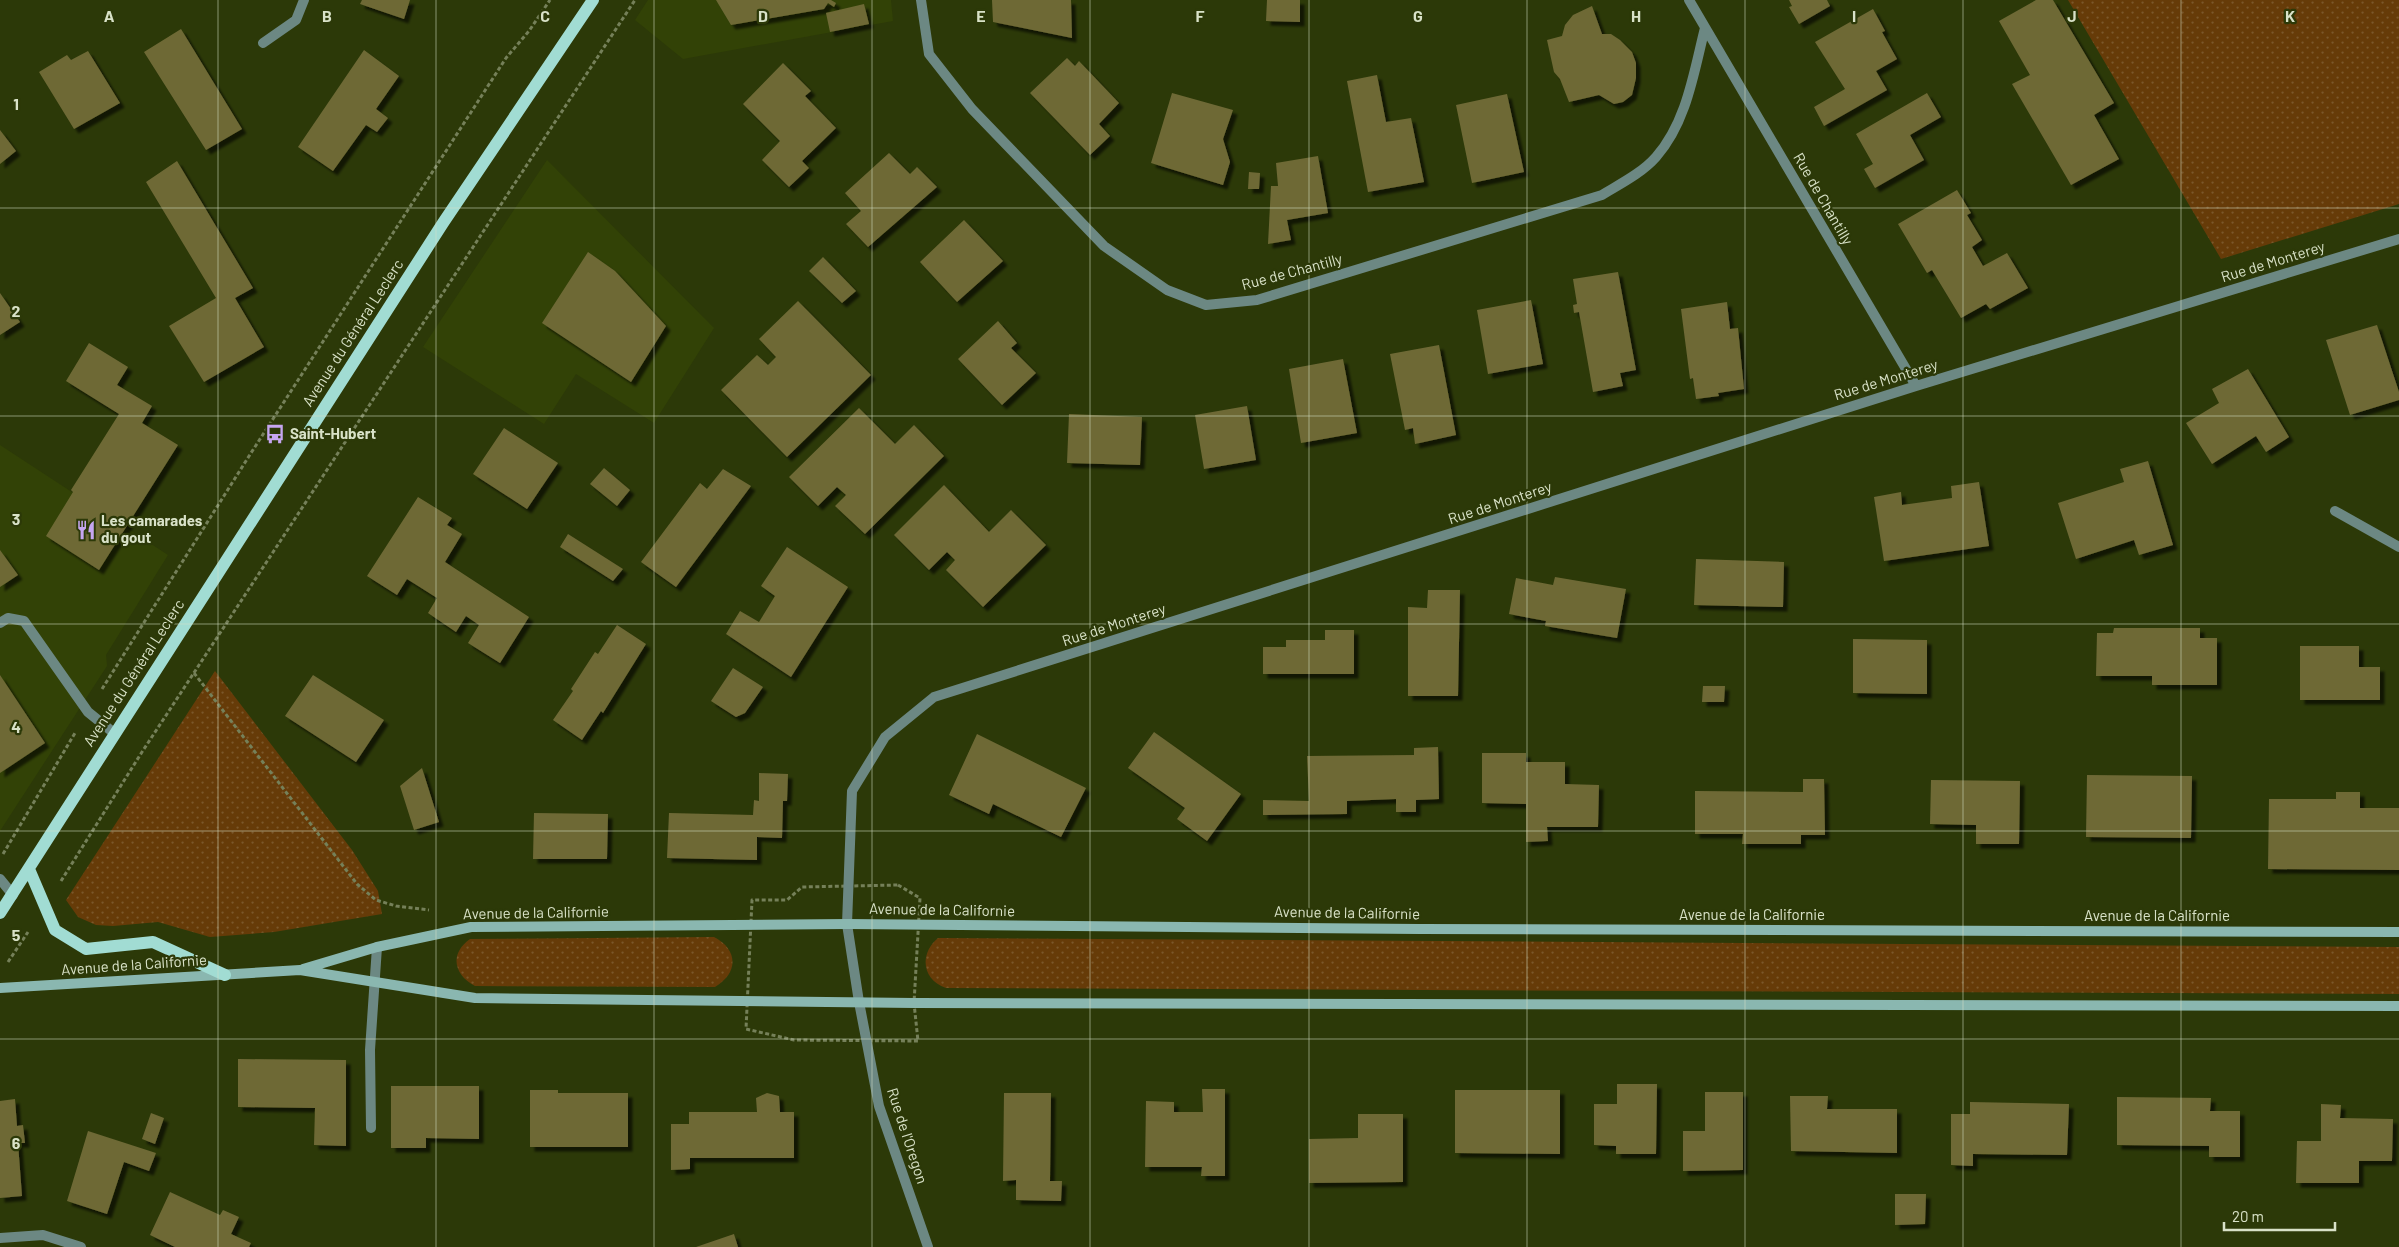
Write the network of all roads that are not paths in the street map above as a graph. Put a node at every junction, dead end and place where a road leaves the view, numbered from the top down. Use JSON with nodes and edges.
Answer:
{"nodes":[{"id":1,"x":304,"y":0,"type":"edge"},
{"id":2,"x":593,"y":0,"type":"edge"},
{"id":3,"x":921,"y":0,"type":"edge"},
{"id":4,"x":1689,"y":0,"type":"edge"},
{"id":5,"x":1705,"y":28,"type":"junction"},
{"id":6,"x":263,"y":43,"type":"dead end"},
{"id":7,"x":2399,"y":240,"type":"edge"},
{"id":8,"x":1916,"y":386,"type":"junction"},
{"id":9,"x":2335,"y":511,"type":"dead end"},
{"id":10,"x":2399,"y":548,"type":"edge"},
{"id":11,"x":0,"y":623,"type":"edge"},
{"id":12,"x":114,"y":734,"type":"junction"},
{"id":13,"x":29,"y":869,"type":"junction"},
{"id":14,"x":0,"y":879,"type":"edge"},
{"id":15,"x":13,"y":895,"type":"junction"},
{"id":16,"x":0,"y":914,"type":"edge"},
{"id":17,"x":847,"y":924,"type":"junction"},
{"id":18,"x":2399,"y":932,"type":"edge"},
{"id":19,"x":376,"y":947,"type":"junction"},
{"id":20,"x":300,"y":970,"type":"junction"},
{"id":21,"x":225,"y":975,"type":"junction"},
{"id":22,"x":374,"y":982,"type":"junction"},
{"id":23,"x":0,"y":988,"type":"edge"},
{"id":24,"x":859,"y":1002,"type":"junction"},
{"id":25,"x":2399,"y":1006,"type":"edge"},
{"id":26,"x":370,"y":1128,"type":"dead end"},
{"id":27,"x":0,"y":1238,"type":"edge"},
{"id":28,"x":81,"y":1247,"type":"edge"},
{"id":29,"x":928,"y":1247,"type":"edge"}],
"edges":[{"from":1,"to":6,"type":"street"},
{"from":2,"to":12,"type":"main road","name":"Avenue du Général Leclerc"},
{"from":3,"to":5,"type":"street","name":"Rue de Chantilly"},
{"from":4,"to":5,"type":"street","name":"Rue de Chantilly"},
{"from":5,"to":8,"type":"street","name":"Rue de Chantilly"},
{"from":7,"to":8,"type":"street","name":"Rue de Monterey"},
{"from":8,"to":17,"type":"street","name":"Rue de Monterey"},
{"from":9,"to":10,"type":"street"},
{"from":11,"to":12,"type":"street"},
{"from":12,"to":13,"type":"main road","name":"Avenue du Général Leclerc"},
{"from":13,"to":15,"type":"main road","name":"Avenue du Général Leclerc"},
{"from":13,"to":21,"type":"main road"},
{"from":14,"to":15,"type":"street"},
{"from":15,"to":16,"type":"main road","name":"Avenue du Général Leclerc"},
{"from":17,"to":18,"type":"street","name":"Avenue de la Californie"},
{"from":17,"to":19,"type":"street","name":"Avenue de la Californie"},
{"from":17,"to":24,"type":"street","name":"Rue de Monterey"},
{"from":19,"to":20,"type":"street","name":"Avenue de la Californie"},
{"from":19,"to":22,"type":"street"},
{"from":20,"to":21,"type":"street","name":"Avenue de la Californie"},
{"from":20,"to":22,"type":"street","name":"Avenue de la Californie"},
{"from":21,"to":23,"type":"street","name":"Avenue de la Californie"},
{"from":22,"to":24,"type":"street","name":"Avenue de la Californie"},
{"from":22,"to":26,"type":"street"},
{"from":24,"to":25,"type":"street","name":"Avenue de la Californie"},
{"from":24,"to":29,"type":"street","name":"Rue de l'Oregon"},
{"from":27,"to":28,"type":"street"}]}
